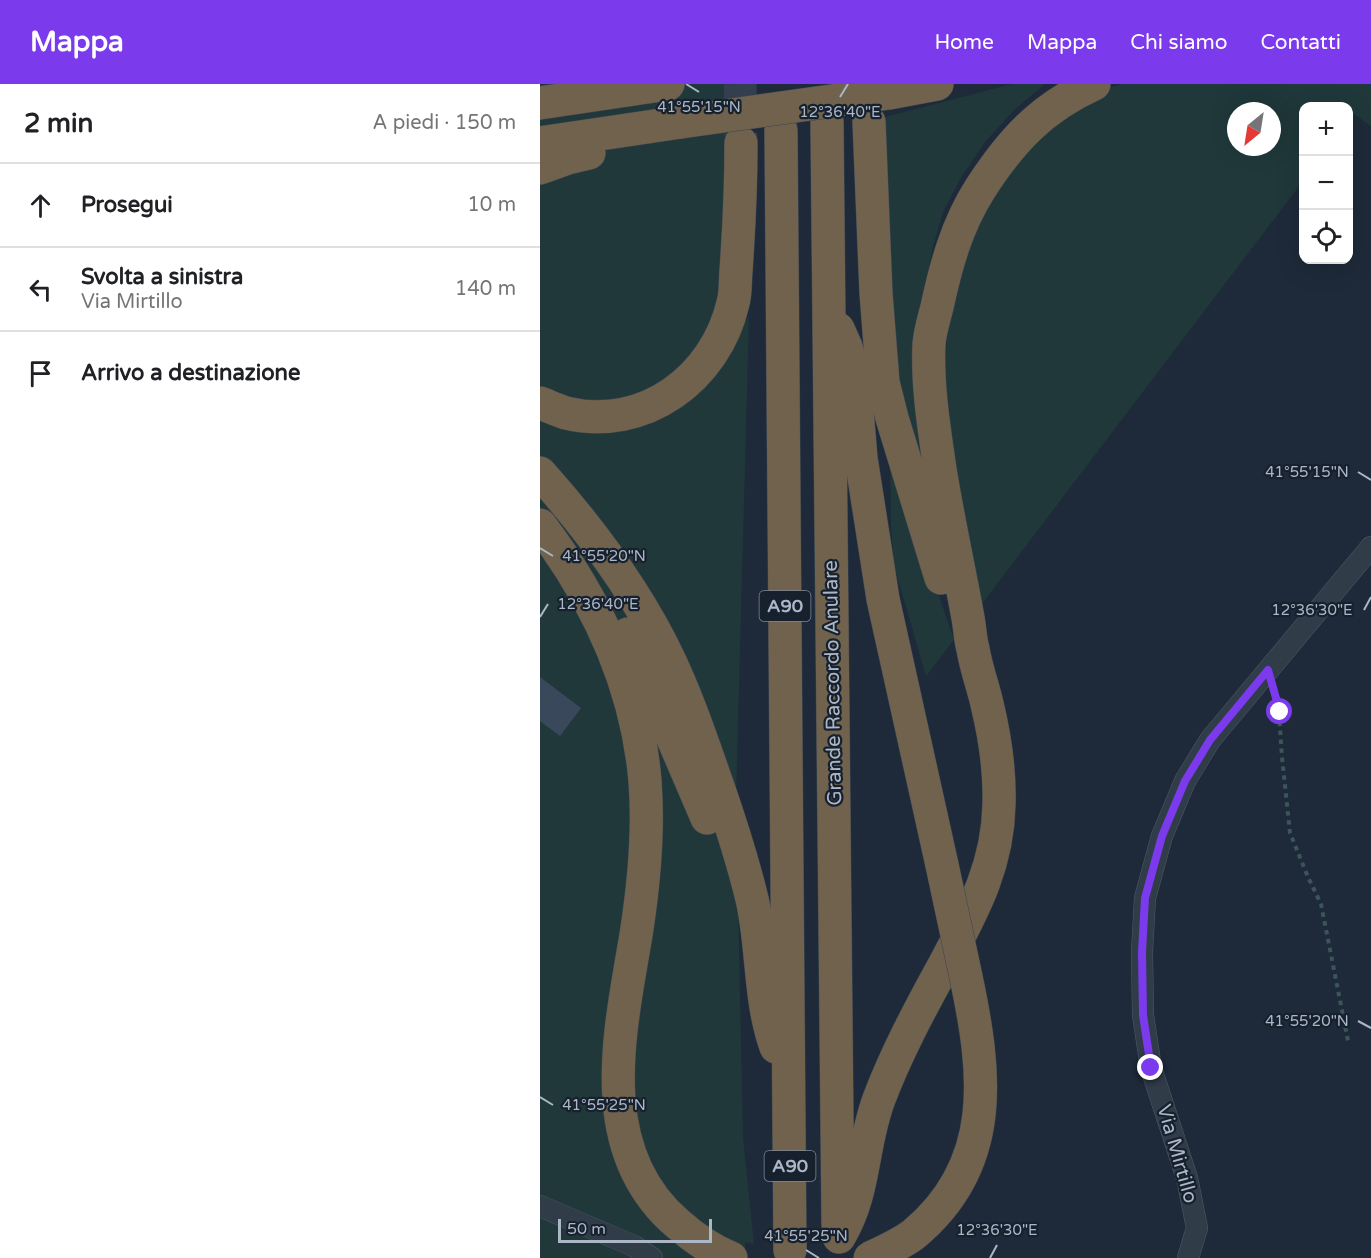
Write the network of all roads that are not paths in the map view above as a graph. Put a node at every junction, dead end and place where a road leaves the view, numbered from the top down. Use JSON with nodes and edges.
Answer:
{"nodes":[{"id":1,"x":668,"y":84,"type":"edge"},
{"id":2,"x":937,"y":84,"type":"edge"},
{"id":3,"x":1094,"y":84,"type":"edge"},
{"id":4,"x":540,"y":103,"type":"edge"},
{"id":5,"x":827,"y":122,"type":"dead end"},
{"id":6,"x":869,"y":122,"type":"dead end"},
{"id":7,"x":667,"y":124,"type":"junction"},
{"id":8,"x":781,"y":131,"type":"tunnel mouth"},
{"id":9,"x":741,"y":143,"type":"tunnel mouth"},
{"id":10,"x":540,"y":144,"type":"edge"},
{"id":11,"x":540,"y":168,"type":"edge"},
{"id":12,"x":829,"y":311,"type":"junction"},
{"id":13,"x":540,"y":403,"type":"edge"},
{"id":14,"x":540,"y":473,"type":"edge"},
{"id":15,"x":540,"y":503,"type":"edge"},
{"id":16,"x":540,"y":525,"type":"edge"},
{"id":17,"x":1371,"y":547,"type":"edge"},
{"id":18,"x":973,"y":650,"type":"junction"},
{"id":19,"x":765,"y":998,"type":"junction"},
{"id":20,"x":790,"y":1081,"type":"junction"},
{"id":21,"x":540,"y":1206,"type":"edge"},
{"id":22,"x":790,"y":1250,"type":"dead end"},
{"id":23,"x":652,"y":1258,"type":"edge"},
{"id":24,"x":731,"y":1258,"type":"edge"},
{"id":25,"x":870,"y":1258,"type":"edge"},
{"id":26,"x":1188,"y":1258,"type":"edge"}],
"edges":[{"from":1,"to":4,"type":"highway"},
{"from":2,"to":7,"type":"highway","bridge":true},
{"from":3,"to":18,"type":"highway"},
{"from":5,"to":12,"type":"highway","name":"Grande Raccordo Anulare","number":"A90"},
{"from":6,"to":18,"type":"highway"},
{"from":7,"to":10,"type":"highway"},
{"from":7,"to":11,"type":"highway"},
{"from":8,"to":20,"type":"highway","number":"A90"},
{"from":9,"to":13,"type":"highway"},
{"from":12,"to":18,"type":"highway","name":"Grande Raccordo Anulare","number":"A90"},
{"from":12,"to":25,"type":"highway","bridge":true},
{"from":14,"to":19,"type":"highway"},
{"from":15,"to":19,"type":"highway"},
{"from":16,"to":24,"type":"highway"},
{"from":17,"to":26,"type":"street","name":"Via Mirtillo"},
{"from":19,"to":20,"type":"highway"},
{"from":20,"to":22,"type":"highway","number":"A90"},
{"from":21,"to":23,"type":"street"}]}
